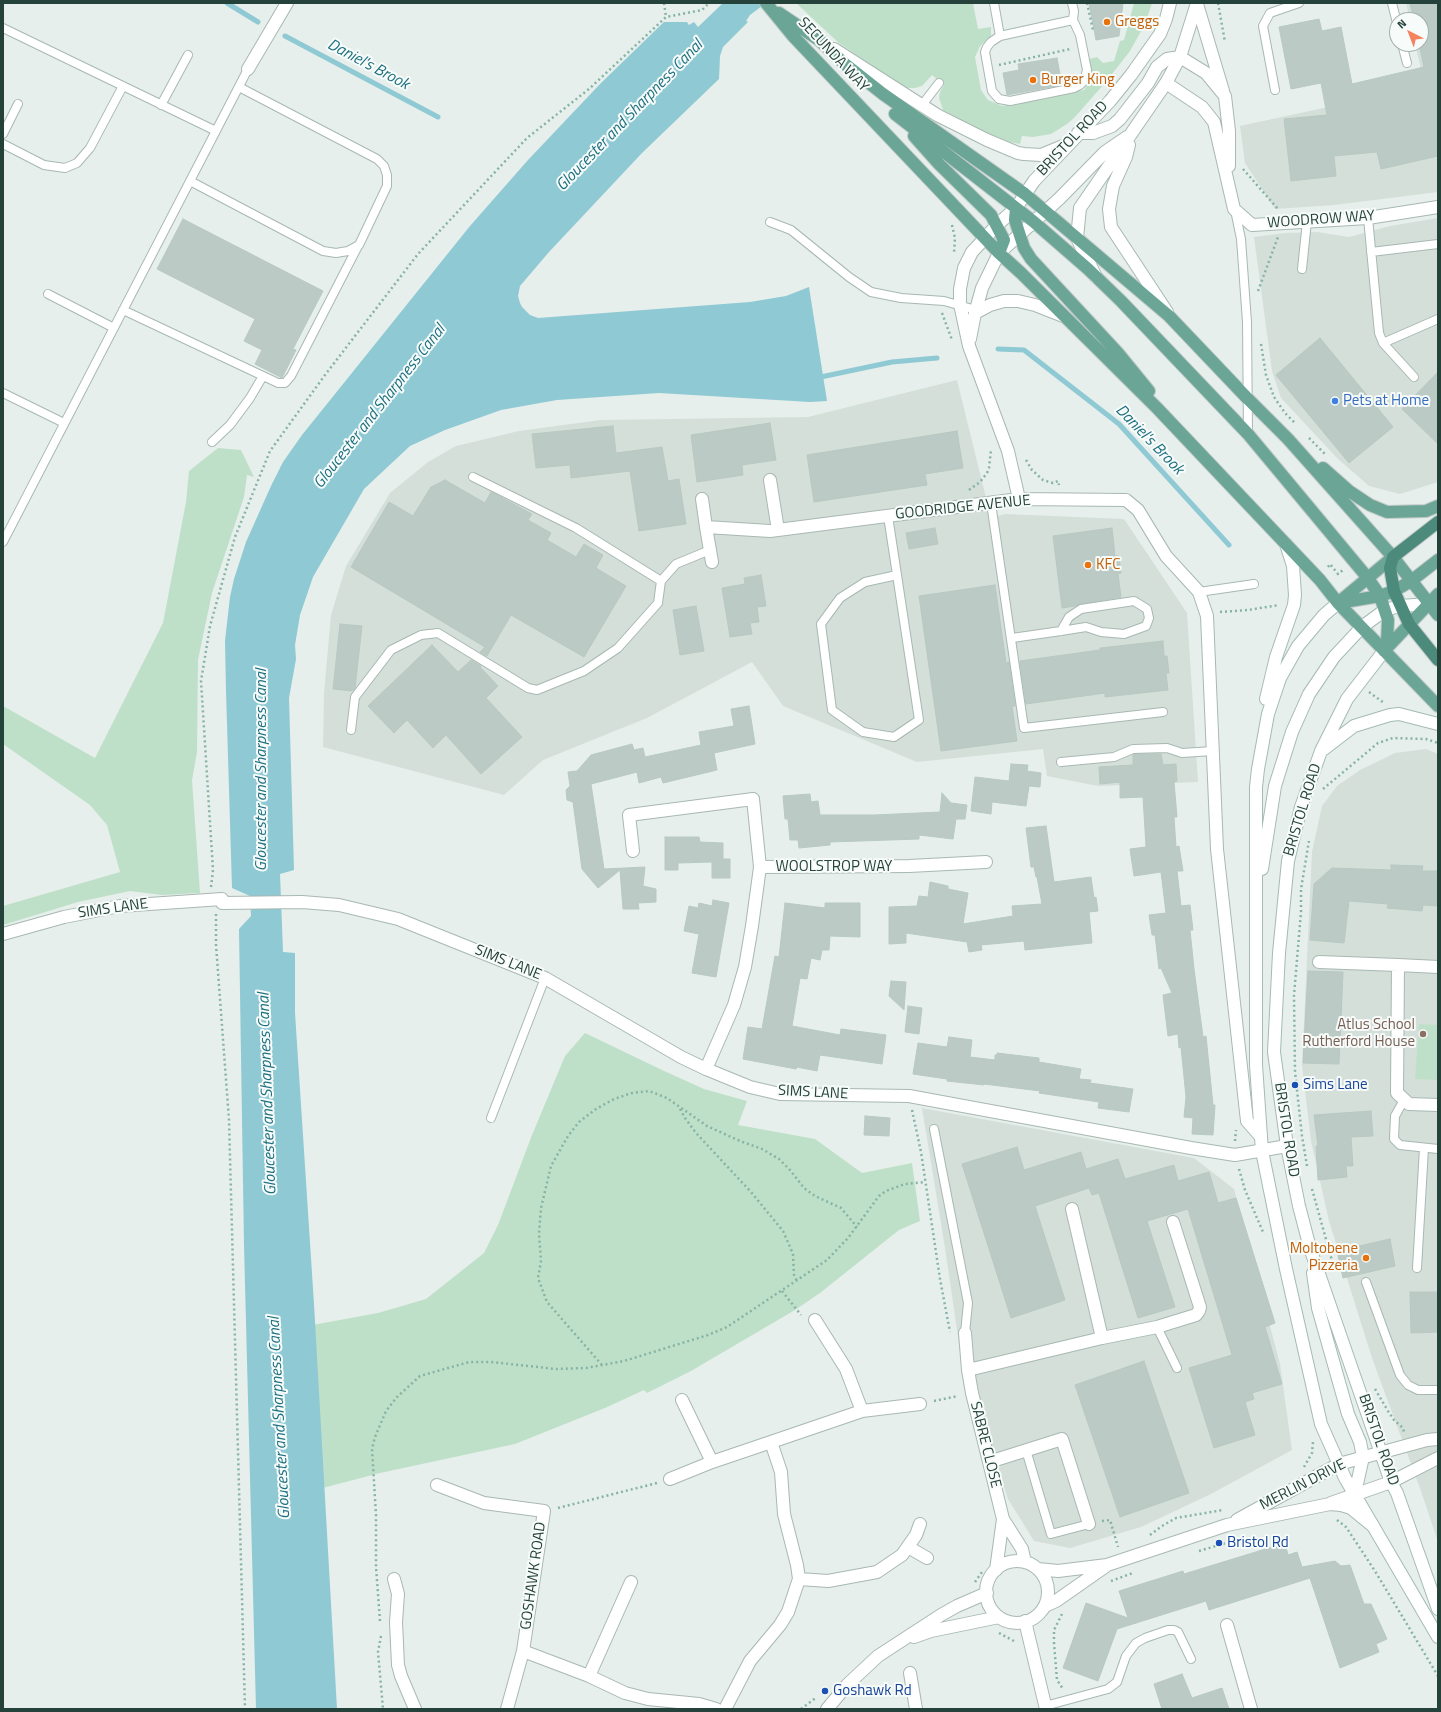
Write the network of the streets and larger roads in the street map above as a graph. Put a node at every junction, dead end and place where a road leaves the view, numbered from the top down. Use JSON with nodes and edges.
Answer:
{"nodes":[{"id":1,"x":287,"y":3,"type":"edge"},
{"id":2,"x":1170,"y":3,"type":"edge"},
{"id":3,"x":1197,"y":4,"type":"edge"},
{"id":4,"x":768,"y":6,"type":"edge"},
{"id":5,"x":1160,"y":34,"type":"junction"},
{"id":6,"x":819,"y":40,"type":"junction"},
{"id":7,"x":1180,"y":57,"type":"junction"},
{"id":8,"x":845,"y":64,"type":"junction"},
{"id":9,"x":1157,"y":68,"type":"junction"},
{"id":10,"x":248,"y":69,"type":"road end"},
{"id":11,"x":1166,"y":84,"type":"junction"},
{"id":12,"x":1224,"y":96,"type":"junction"},
{"id":13,"x":895,"y":114,"type":"junction"},
{"id":14,"x":1132,"y":134,"type":"junction"},
{"id":15,"x":1075,"y":137,"type":"junction"},
{"id":16,"x":1229,"y":186,"type":"junction"},
{"id":17,"x":1025,"y":194,"type":"junction"},
{"id":18,"x":1438,"y":207,"type":"edge"},
{"id":19,"x":1016,"y":208,"type":"junction"},
{"id":20,"x":1046,"y":211,"type":"junction"},
{"id":21,"x":1034,"y":222,"type":"junction"},
{"id":22,"x":997,"y":225,"type":"junction"},
{"id":23,"x":1021,"y":234,"type":"junction"},
{"id":24,"x":1077,"y":238,"type":"junction"},
{"id":25,"x":992,"y":246,"type":"junction"},
{"id":26,"x":1096,"y":277,"type":"junction"},
{"id":27,"x":975,"y":312,"type":"junction"},
{"id":28,"x":1063,"y":316,"type":"junction"},
{"id":29,"x":1169,"y":316,"type":"junction"},
{"id":30,"x":969,"y":346,"type":"junction"},
{"id":31,"x":1288,"y":439,"type":"junction"},
{"id":32,"x":1188,"y":440,"type":"junction"},
{"id":33,"x":770,"y":480,"type":"dead end"},
{"id":34,"x":702,"y":498,"type":"dead end"},
{"id":35,"x":1019,"y":499,"type":"junction"},
{"id":36,"x":1438,"y":506,"type":"edge"},
{"id":37,"x":1438,"y":522,"type":"edge"},
{"id":38,"x":706,"y":527,"type":"junction"},
{"id":39,"x":778,"y":530,"type":"junction"},
{"id":40,"x":1286,"y":544,"type":"junction"},
{"id":41,"x":1393,"y":557,"type":"junction"},
{"id":42,"x":1438,"y":560,"type":"edge"},
{"id":43,"x":712,"y":562,"type":"dead end"},
{"id":44,"x":1367,"y":577,"type":"junction"},
{"id":45,"x":1411,"y":581,"type":"junction"},
{"id":46,"x":1394,"y":591,"type":"junction"},
{"id":47,"x":1438,"y":594,"type":"edge"},
{"id":48,"x":1380,"y":596,"type":"junction"},
{"id":49,"x":1338,"y":603,"type":"junction"},
{"id":50,"x":1430,"y":604,"type":"junction"},
{"id":51,"x":1400,"y":606,"type":"junction"},
{"id":52,"x":1386,"y":610,"type":"junction"},
{"id":53,"x":1438,"y":615,"type":"edge"},
{"id":54,"x":1208,"y":620,"type":"joint"},
{"id":55,"x":1409,"y":624,"type":"junction"},
{"id":56,"x":1362,"y":627,"type":"junction"},
{"id":57,"x":1384,"y":651,"type":"junction"},
{"id":58,"x":1438,"y":660,"type":"edge"},
{"id":59,"x":1438,"y":706,"type":"edge"},
{"id":60,"x":1438,"y":724,"type":"edge"},
{"id":61,"x":1321,"y":751,"type":"junction"},
{"id":62,"x":1258,"y":769,"type":"junction"},
{"id":63,"x":633,"y":851,"type":"dead end"},
{"id":64,"x":986,"y":862,"type":"dead end"},
{"id":65,"x":760,"y":867,"type":"junction"},
{"id":66,"x":1256,"y":906,"type":"junction"},
{"id":67,"x":3,"y":934,"type":"edge"},
{"id":68,"x":1319,"y":962,"type":"dead end"},
{"id":69,"x":1398,"y":965,"type":"junction"},
{"id":70,"x":1438,"y":967,"type":"edge"},
{"id":71,"x":706,"y":1069,"type":"junction"},
{"id":72,"x":1438,"y":1105,"type":"edge"},
{"id":73,"x":1261,"y":1137,"type":"junction"},
{"id":74,"x":1287,"y":1146,"type":"junction"},
{"id":75,"x":1262,"y":1151,"type":"junction"},
{"id":76,"x":1072,"y":1209,"type":"dead end"},
{"id":77,"x":1173,"y":1222,"type":"dead end"},
{"id":78,"x":1310,"y":1248,"type":"junction"},
{"id":79,"x":810,"y":1320,"type":"road end"},
{"id":80,"x":965,"y":1333,"type":"road end"},
{"id":81,"x":1102,"y":1338,"type":"junction"},
{"id":82,"x":968,"y":1370,"type":"junction"},
{"id":83,"x":682,"y":1400,"type":"dead end"},
{"id":84,"x":920,"y":1404,"type":"road end"},
{"id":85,"x":862,"y":1411,"type":"junction"},
{"id":86,"x":1438,"y":1439,"type":"edge"},
{"id":87,"x":771,"y":1442,"type":"junction"},
{"id":88,"x":1381,"y":1452,"type":"junction"},
{"id":89,"x":1363,"y":1457,"type":"junction"},
{"id":90,"x":1438,"y":1458,"type":"edge"},
{"id":91,"x":712,"y":1462,"type":"junction"},
{"id":92,"x":989,"y":1462,"type":"junction"},
{"id":93,"x":1339,"y":1464,"type":"junction"},
{"id":94,"x":670,"y":1480,"type":"road end"},
{"id":95,"x":1391,"y":1482,"type":"junction"},
{"id":96,"x":437,"y":1485,"type":"dead end"},
{"id":97,"x":1355,"y":1493,"type":"junction"},
{"id":98,"x":1330,"y":1504,"type":"junction"},
{"id":99,"x":1003,"y":1520,"type":"junction"},
{"id":100,"x":920,"y":1524,"type":"dead end"},
{"id":101,"x":1089,"y":1524,"type":"road end"},
{"id":102,"x":1227,"y":1525,"type":"junction"},
{"id":103,"x":1376,"y":1528,"type":"junction"},
{"id":104,"x":908,"y":1547,"type":"junction"},
{"id":105,"x":927,"y":1558,"type":"dead end"},
{"id":106,"x":1025,"y":1562,"type":"junction"},
{"id":107,"x":1107,"y":1565,"type":"junction"},
{"id":108,"x":1038,"y":1569,"type":"junction"},
{"id":109,"x":996,"y":1570,"type":"junction"},
{"id":110,"x":394,"y":1579,"type":"dead end"},
{"id":111,"x":798,"y":1579,"type":"junction"},
{"id":112,"x":631,"y":1582,"type":"dead end"},
{"id":113,"x":987,"y":1593,"type":"junction"},
{"id":114,"x":1044,"y":1606,"type":"junction"},
{"id":115,"x":1438,"y":1609,"type":"edge"},
{"id":116,"x":999,"y":1617,"type":"junction"},
{"id":117,"x":1025,"y":1621,"type":"junction"},
{"id":118,"x":1227,"y":1625,"type":"dead end"},
{"id":119,"x":1438,"y":1637,"type":"edge"},
{"id":120,"x":900,"y":1642,"type":"junction"},
{"id":121,"x":523,"y":1651,"type":"junction"},
{"id":122,"x":910,"y":1674,"type":"dead end"},
{"id":123,"x":589,"y":1676,"type":"junction"},
{"id":124,"x":664,"y":1705,"type":"edge"},
{"id":125,"x":1045,"y":1708,"type":"edge"},
{"id":126,"x":415,"y":1709,"type":"edge"},
{"id":127,"x":507,"y":1709,"type":"edge"},
{"id":128,"x":716,"y":1709,"type":"edge"},
{"id":129,"x":725,"y":1709,"type":"edge"},
{"id":130,"x":827,"y":1709,"type":"edge"},
{"id":131,"x":916,"y":1709,"type":"edge"},
{"id":132,"x":1251,"y":1709,"type":"edge"}],
"edges":[{"from":1,"to":10,"type":"street"},
{"from":2,"to":5,"type":"street","name":"BRISTOL ROAD"},
{"from":3,"to":7,"type":"street"},
{"from":3,"to":12,"type":"street"},
{"from":4,"to":6,"type":"main road","name":"SECUNDA WAY"},
{"from":4,"to":25,"type":"main road","name":"SECUNDA WAY"},
{"from":5,"to":9,"type":"street"},
{"from":5,"to":15,"type":"street","name":"BRISTOL ROAD"},
{"from":6,"to":8,"type":"main road","name":"SECUNDA WAY"},
{"from":6,"to":15,"type":"street"},
{"from":7,"to":9,"type":"street"},
{"from":7,"to":11,"type":"street"},
{"from":7,"to":12,"type":"street"},
{"from":8,"to":13,"type":"main road"},
{"from":8,"to":17,"type":"main road","name":"SECUNDA WAY"},
{"from":9,"to":11,"type":"street"},
{"from":9,"to":15,"type":"street"},
{"from":11,"to":14,"type":"street"},
{"from":11,"to":16,"type":"street"},
{"from":12,"to":16,"type":"street"},
{"from":13,"to":19,"type":"main road"},
{"from":13,"to":22,"type":"main road"},
{"from":14,"to":20,"type":"street"},
{"from":14,"to":24,"type":"street"},
{"from":14,"to":29,"type":"street"},
{"from":15,"to":17,"type":"street","name":"BRISTOL ROAD"},
{"from":16,"to":18,"type":"street","name":"WOODROW WAY"},
{"from":17,"to":19,"type":"street","name":"BRISTOL ROAD"},
{"from":17,"to":20,"type":"main road","name":"SECUNDA WAY"},
{"from":19,"to":21,"type":"main road"},
{"from":19,"to":22,"type":"street","name":"BRISTOL ROAD"},
{"from":19,"to":23,"type":"main road"},
{"from":20,"to":21,"type":"street"},
{"from":20,"to":24,"type":"main road","name":"SECUNDA WAY"},
{"from":21,"to":23,"type":"street"},
{"from":21,"to":26,"type":"main road"},
{"from":22,"to":25,"type":"street","name":"BRISTOL ROAD"},
{"from":22,"to":25,"type":"main road"},
{"from":23,"to":25,"type":"street"},
{"from":23,"to":32,"type":"main road"},
{"from":24,"to":26,"type":"street"},
{"from":24,"to":29,"type":"main road","name":"SECUNDA WAY"},
{"from":25,"to":27,"type":"street"},
{"from":25,"to":28,"type":"main road","name":"SECUNDA WAY"},
{"from":25,"to":30,"type":"street"},
{"from":26,"to":44,"type":"main road"},
{"from":27,"to":28,"type":"street"},
{"from":27,"to":30,"type":"street"},
{"from":28,"to":32,"type":"main road","name":"SECUNDA WAY"},
{"from":29,"to":31,"type":"main road","name":"SECUNDA WAY"},
{"from":30,"to":35,"type":"street"},
{"from":31,"to":36,"type":"main road"},
{"from":31,"to":41,"type":"main road"},
{"from":32,"to":40,"type":"main road"},
{"from":33,"to":39,"type":"street"},
{"from":34,"to":38,"type":"street"},
{"from":35,"to":39,"type":"street","name":"GOODRIDGE AVENUE"},
{"from":35,"to":54,"type":"street","name":"GOODRIDGE AVENUE"},
{"from":37,"to":41,"type":"highway"},
{"from":38,"to":39,"type":"street","name":"GOODRIDGE AVENUE"},
{"from":38,"to":43,"type":"street"},
{"from":40,"to":49,"type":"main road"},
{"from":40,"to":62,"type":"street"},
{"from":41,"to":44,"type":"main road"},
{"from":41,"to":45,"type":"main road"},
{"from":41,"to":46,"type":"highway"},
{"from":42,"to":45,"type":"main road"},
{"from":44,"to":48,"type":"main road"},
{"from":44,"to":49,"type":"main road"},
{"from":45,"to":46,"type":"main road"},
{"from":45,"to":50,"type":"main road"},
{"from":46,"to":48,"type":"main road"},
{"from":46,"to":51,"type":"highway"},
{"from":47,"to":50,"type":"main road"},
{"from":48,"to":49,"type":"main road"},
{"from":48,"to":52,"type":"main road"},
{"from":49,"to":56,"type":"main road"},
{"from":49,"to":62,"type":"street","name":"BRISTOL ROAD"},
{"from":50,"to":51,"type":"street"},
{"from":50,"to":53,"type":"main road"},
{"from":50,"to":55,"type":"main road"},
{"from":51,"to":52,"type":"street"},
{"from":51,"to":55,"type":"highway"},
{"from":52,"to":56,"type":"street"},
{"from":52,"to":57,"type":"main road"},
{"from":54,"to":73,"type":"street","name":"BRISTOL ROAD"},
{"from":55,"to":57,"type":"main road"},
{"from":55,"to":58,"type":"highway"},
{"from":56,"to":57,"type":"main road"},
{"from":56,"to":66,"type":"street"},
{"from":57,"to":59,"type":"main road"},
{"from":57,"to":61,"type":"street","name":"BRISTOL ROAD"},
{"from":60,"to":61,"type":"street"},
{"from":61,"to":74,"type":"street","name":"BRISTOL ROAD"},
{"from":62,"to":66,"type":"street","name":"BRISTOL ROAD"},
{"from":63,"to":65,"type":"street","name":"WOOLSTROP WAY"},
{"from":64,"to":65,"type":"street","name":"WOOLSTROP WAY"},
{"from":65,"to":71,"type":"street","name":"WOOLSTROP WAY"},
{"from":66,"to":73,"type":"street","name":"BRISTOL ROAD"},
{"from":67,"to":71,"type":"street","name":"SIMS LANE"},
{"from":68,"to":69,"type":"street"},
{"from":69,"to":70,"type":"street"},
{"from":69,"to":72,"type":"street"},
{"from":71,"to":75,"type":"street","name":"SIMS LANE"},
{"from":73,"to":75,"type":"street","name":"BRISTOL ROAD"},
{"from":74,"to":75,"type":"street","name":"SIMS LANE"},
{"from":74,"to":78,"type":"street","name":"BRISTOL ROAD"},
{"from":75,"to":93,"type":"street","name":"BRISTOL ROAD"},
{"from":76,"to":81,"type":"street"},
{"from":77,"to":81,"type":"street"},
{"from":78,"to":88,"type":"street","name":"BRISTOL ROAD"},
{"from":78,"to":89,"type":"street"},
{"from":79,"to":85,"type":"street"},
{"from":80,"to":82,"type":"street","name":"SABRE CLOSE"},
{"from":81,"to":82,"type":"street"},
{"from":82,"to":92,"type":"street","name":"SABRE CLOSE"},
{"from":83,"to":91,"type":"street"},
{"from":84,"to":85,"type":"street"},
{"from":85,"to":87,"type":"street"},
{"from":86,"to":88,"type":"street","name":"MERLIN DRIVE"},
{"from":87,"to":91,"type":"street"},
{"from":87,"to":111,"type":"street"},
{"from":88,"to":89,"type":"street","name":"MERLIN DRIVE"},
{"from":88,"to":95,"type":"street","name":"BRISTOL ROAD"},
{"from":89,"to":93,"type":"street","name":"MERLIN DRIVE"},
{"from":89,"to":97,"type":"street"},
{"from":90,"to":95,"type":"street","name":"MERLIN DRIVE"},
{"from":91,"to":94,"type":"street"},
{"from":92,"to":99,"type":"street","name":"SABRE CLOSE"},
{"from":92,"to":101,"type":"street"},
{"from":93,"to":97,"type":"street","name":"BRISTOL ROAD"},
{"from":93,"to":102,"type":"street","name":"MERLIN DRIVE"},
{"from":95,"to":97,"type":"street","name":"MERLIN DRIVE"},
{"from":95,"to":115,"type":"street","name":"BRISTOL ROAD"},
{"from":96,"to":121,"type":"street","name":"GOSHAWK ROAD"},
{"from":97,"to":98,"type":"street","name":"MERLIN DRIVE"},
{"from":97,"to":103,"type":"street","name":"BRISTOL ROAD"},
{"from":98,"to":102,"type":"street","name":"MERLIN DRIVE"},
{"from":98,"to":103,"type":"street","name":"MERLIN DRIVE"},
{"from":99,"to":106,"type":"street","name":"SABRE CLOSE"},
{"from":99,"to":109,"type":"street","name":"SABRE CLOSE"},
{"from":100,"to":104,"type":"street"},
{"from":102,"to":107,"type":"street","name":"MERLIN DRIVE"},
{"from":103,"to":119,"type":"street","name":"BRISTOL ROAD"},
{"from":104,"to":105,"type":"street"},
{"from":104,"to":111,"type":"street"},
{"from":106,"to":108,"type":"street"},
{"from":106,"to":109,"type":"street"},
{"from":107,"to":108,"type":"street","name":"MERLIN DRIVE"},
{"from":107,"to":114,"type":"street","name":"MERLIN DRIVE"},
{"from":108,"to":114,"type":"street"},
{"from":109,"to":113,"type":"street"},
{"from":110,"to":126,"type":"street"},
{"from":111,"to":129,"type":"street"},
{"from":112,"to":123,"type":"street"},
{"from":113,"to":116,"type":"street"},
{"from":113,"to":120,"type":"street"},
{"from":114,"to":117,"type":"street"},
{"from":116,"to":117,"type":"street"},
{"from":116,"to":120,"type":"street"},
{"from":117,"to":125,"type":"street"},
{"from":118,"to":132,"type":"street"},
{"from":120,"to":130,"type":"street"},
{"from":121,"to":123,"type":"street","name":"GOSHAWK ROAD"},
{"from":121,"to":127,"type":"street","name":"GOSHAWK ROAD"},
{"from":122,"to":131,"type":"street"},
{"from":123,"to":124,"type":"street","name":"GOSHAWK ROAD"},
{"from":124,"to":128,"type":"street","name":"GOSHAWK ROAD"}]}
